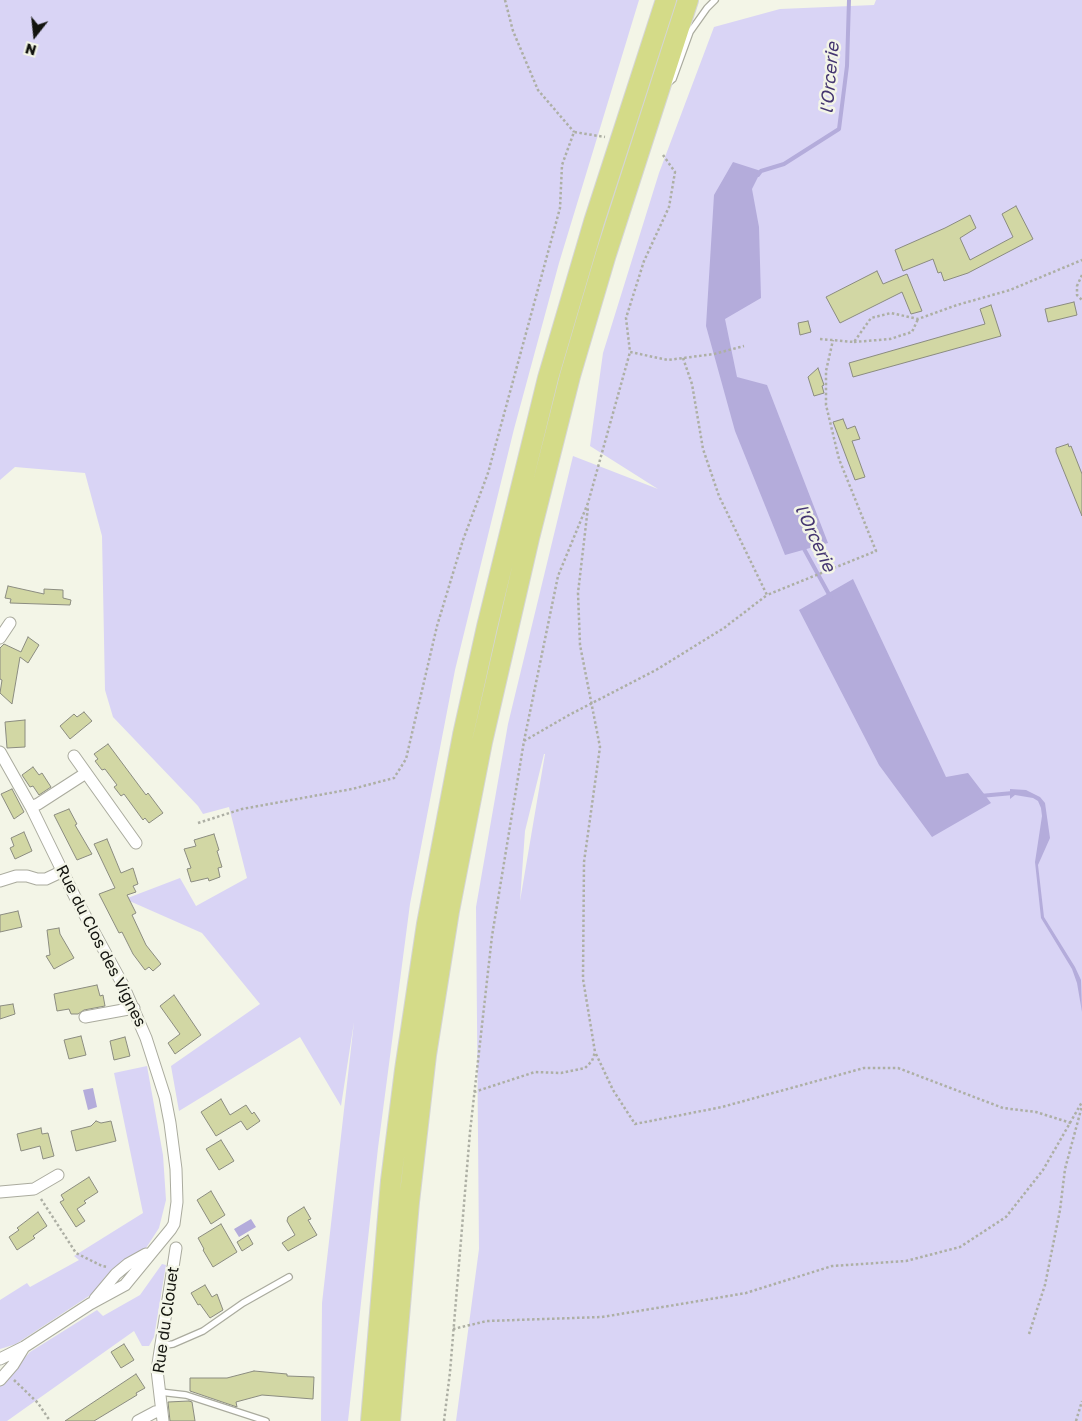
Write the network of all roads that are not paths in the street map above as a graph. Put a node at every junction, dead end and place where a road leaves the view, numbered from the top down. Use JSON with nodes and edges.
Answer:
{"nodes":[{"id":1,"x":666,"y":0,"type":"edge"},
{"id":2,"x":688,"y":0,"type":"edge"},
{"id":3,"x":716,"y":0,"type":"edge"},
{"id":4,"x":657,"y":91,"type":"junction"},
{"id":5,"x":10,"y":623,"type":"dead end"},
{"id":6,"x":0,"y":638,"type":"edge"},
{"id":7,"x":0,"y":752,"type":"edge"},
{"id":8,"x":74,"y":756,"type":"dead end"},
{"id":9,"x":86,"y":773,"type":"junction"},
{"id":10,"x":31,"y":807,"type":"junction"},
{"id":11,"x":136,"y":843,"type":"dead end"},
{"id":12,"x":63,"y":872,"type":"junction"},
{"id":13,"x":0,"y":881,"type":"edge"},
{"id":14,"x":134,"y":1008,"type":"junction"},
{"id":15,"x":85,"y":1017,"type":"dead end"},
{"id":16,"x":58,"y":1175,"type":"dead end"},
{"id":17,"x":0,"y":1192,"type":"edge"},
{"id":18,"x":176,"y":1248,"type":"dead end"},
{"id":19,"x":152,"y":1251,"type":"junction"},
{"id":20,"x":289,"y":1277,"type":"dead end"},
{"id":21,"x":90,"y":1304,"type":"junction"},
{"id":22,"x":160,"y":1346,"type":"junction"},
{"id":23,"x":24,"y":1347,"type":"junction"},
{"id":24,"x":0,"y":1359,"type":"edge"},
{"id":25,"x":0,"y":1380,"type":"edge"},
{"id":26,"x":158,"y":1392,"type":"junction"},
{"id":27,"x":162,"y":1416,"type":"edge"},
{"id":28,"x":138,"y":1421,"type":"edge"},
{"id":29,"x":266,"y":1421,"type":"edge"},
{"id":30,"x":371,"y":1421,"type":"edge"},
{"id":31,"x":390,"y":1421,"type":"edge"}],
"edges":[{"from":1,"to":30,"type":"highway"},
{"from":2,"to":4,"type":"highway"},
{"from":3,"to":4,"type":"lane"},
{"from":4,"to":31,"type":"highway"},
{"from":5,"to":6,"type":"street"},
{"from":7,"to":10,"type":"street","name":"Rue du Clos des Vignes"},
{"from":8,"to":9,"type":"street"},
{"from":9,"to":10,"type":"street"},
{"from":9,"to":11,"type":"street"},
{"from":10,"to":12,"type":"street","name":"Rue du Clos des Vignes"},
{"from":12,"to":13,"type":"street"},
{"from":12,"to":14,"type":"street","name":"Rue du Clos des Vignes"},
{"from":14,"to":15,"type":"street"},
{"from":14,"to":19,"type":"street","name":"Rue du Clos des Vignes"},
{"from":16,"to":17,"type":"street"},
{"from":18,"to":22,"type":"street","name":"Rue du Clouet"},
{"from":19,"to":21,"type":"street"},
{"from":19,"to":21,"type":"street","name":"Rue du Clos des Vignes"},
{"from":20,"to":22,"type":"lane"},
{"from":21,"to":23,"type":"street"},
{"from":22,"to":26,"type":"street","name":"Rue du Clouet"},
{"from":23,"to":24,"type":"street"},
{"from":23,"to":25,"type":"street"},
{"from":26,"to":27,"type":"street","name":"Rue du Clouet"},
{"from":26,"to":29,"type":"lane","name":"Rue du Clouet"},
{"from":27,"to":28,"type":"street"}]}
